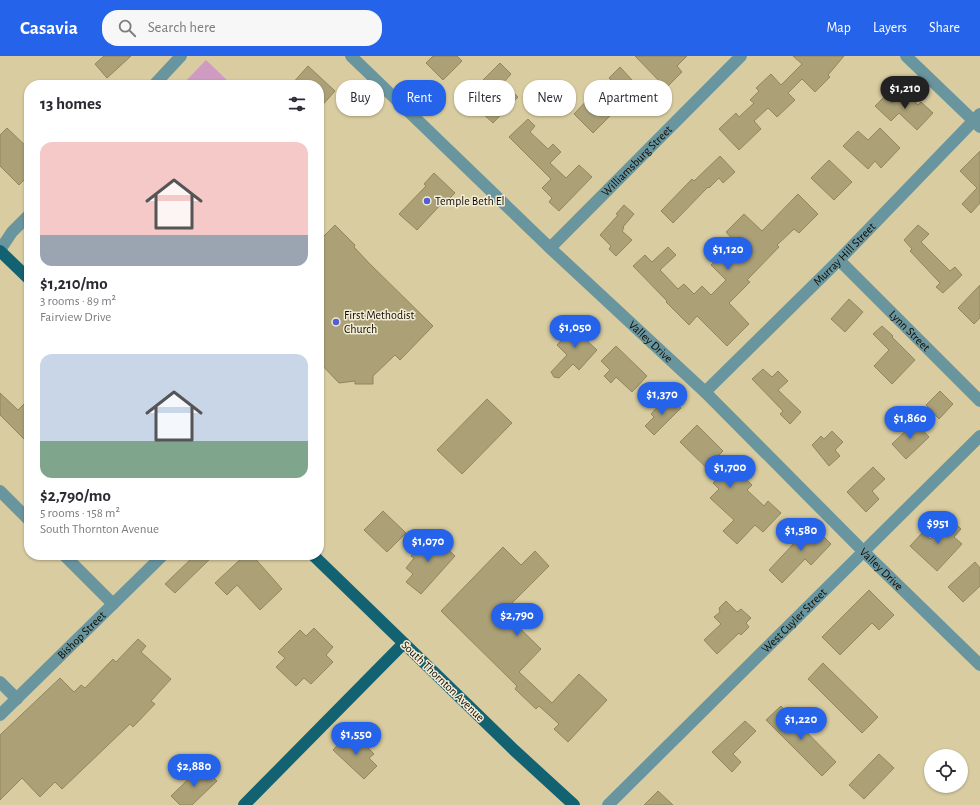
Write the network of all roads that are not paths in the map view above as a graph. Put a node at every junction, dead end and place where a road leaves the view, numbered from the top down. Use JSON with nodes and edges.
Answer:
{"nodes":[{"id":1,"x":182,"y":56,"type":"edge"},
{"id":2,"x":351,"y":56,"type":"edge"},
{"id":3,"x":741,"y":56,"type":"edge"},
{"id":4,"x":906,"y":56,"type":"edge"},
{"id":5,"x":159,"y":80,"type":"edge"},
{"id":6,"x":978,"y":120,"type":"edge"},
{"id":7,"x":24,"y":220,"type":"edge"},
{"id":8,"x":550,"y":248,"type":"junction"},
{"id":9,"x":0,"y":250,"type":"edge"},
{"id":10,"x":839,"y":260,"type":"junction"},
{"id":11,"x":24,"y":274,"type":"edge"},
{"id":12,"x":706,"y":392,"type":"junction"},
{"id":13,"x":980,"y":401,"type":"edge"},
{"id":14,"x":980,"y":436,"type":"edge"},
{"id":15,"x":0,"y":491,"type":"edge"},
{"id":16,"x":24,"y":515,"type":"edge"},
{"id":17,"x":864,"y":552,"type":"junction"},
{"id":18,"x":69,"y":560,"type":"edge"},
{"id":19,"x":158,"y":560,"type":"edge"},
{"id":20,"x":318,"y":560,"type":"edge"},
{"id":21,"x":113,"y":604,"type":"junction"},
{"id":22,"x":404,"y":643,"type":"junction"},
{"id":23,"x":980,"y":665,"type":"edge"},
{"id":24,"x":0,"y":682,"type":"edge"},
{"id":25,"x":16,"y":699,"type":"junction"},
{"id":26,"x":0,"y":715,"type":"edge"},
{"id":27,"x":244,"y":805,"type":"edge"},
{"id":28,"x":574,"y":805,"type":"edge"},
{"id":29,"x":608,"y":805,"type":"edge"}],
"edges":[{"from":1,"to":5,"type":"street"},
{"from":2,"to":8,"type":"street","name":"Valley Drive"},
{"from":3,"to":8,"type":"street","name":"Williamsburg Street"},
{"from":4,"to":6,"type":"street"},
{"from":6,"to":10,"type":"street","name":"Murray Hill Street"},
{"from":7,"to":9,"type":"street"},
{"from":8,"to":12,"type":"street","name":"Valley Drive"},
{"from":9,"to":11,"type":"main road"},
{"from":10,"to":12,"type":"street","name":"Murray Hill Street"},
{"from":10,"to":13,"type":"street","name":"Lynn Street"},
{"from":12,"to":17,"type":"street","name":"Valley Drive"},
{"from":14,"to":17,"type":"street","name":"West Cuyler Street"},
{"from":15,"to":16,"type":"street"},
{"from":17,"to":23,"type":"street","name":"Valley Drive"},
{"from":17,"to":29,"type":"street","name":"West Cuyler Street"},
{"from":18,"to":21,"type":"street"},
{"from":19,"to":21,"type":"street","name":"Bishop Street"},
{"from":20,"to":22,"type":"main road","name":"South Thornton Avenue"},
{"from":21,"to":25,"type":"street","name":"Bishop Street"},
{"from":22,"to":27,"type":"main road"},
{"from":22,"to":28,"type":"main road","name":"South Thornton Avenue"},
{"from":24,"to":25,"type":"street"},
{"from":25,"to":26,"type":"street","name":"Bishop Street"}]}
